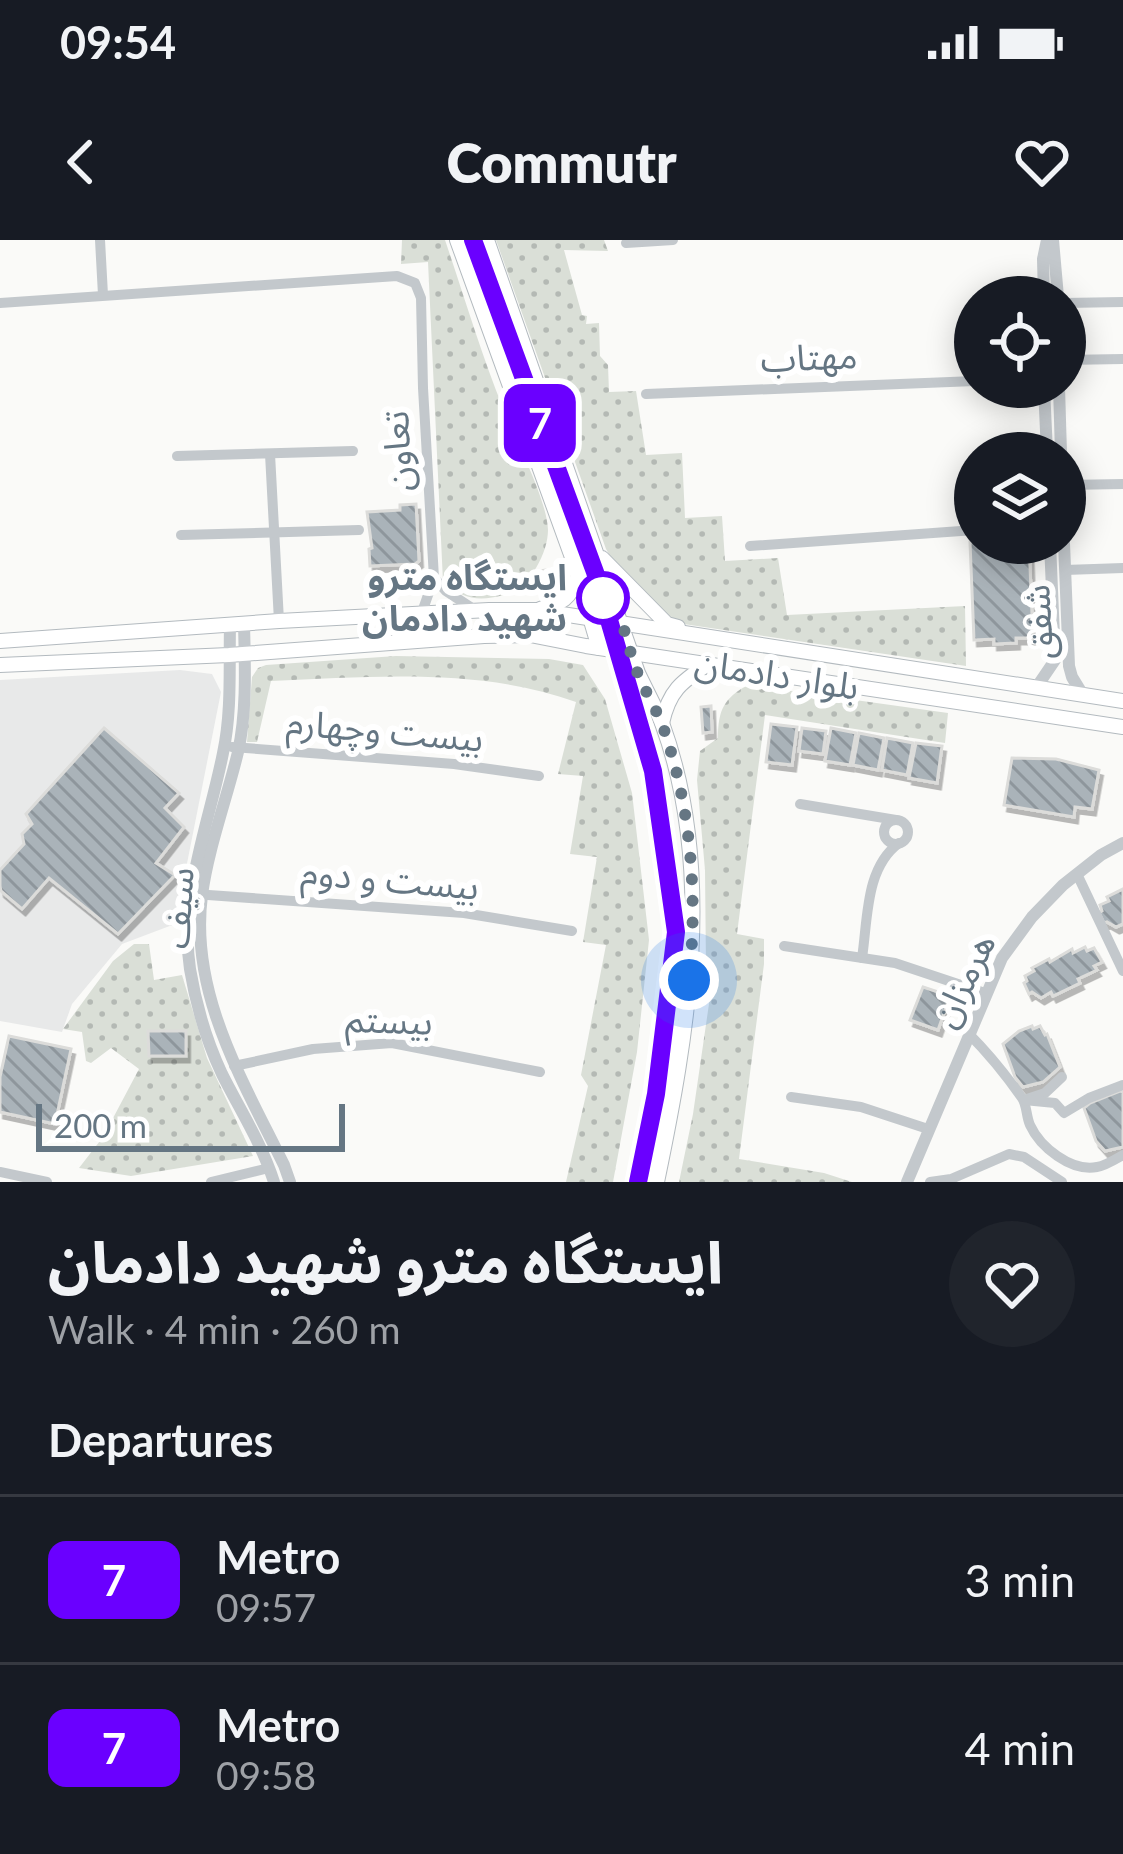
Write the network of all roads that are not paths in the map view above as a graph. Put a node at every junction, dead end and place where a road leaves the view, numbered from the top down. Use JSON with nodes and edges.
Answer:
{"nodes":[{"id":1,"x":100,"y":240,"type":"edge"},
{"id":2,"x":457,"y":240,"type":"edge"},
{"id":3,"x":488,"y":240,"type":"edge"},
{"id":4,"x":673,"y":240,"type":"edge"},
{"id":5,"x":1050,"y":240,"type":"edge"},
{"id":6,"x":626,"y":243,"type":"dead end"},
{"id":7,"x":1043,"y":276,"type":"edge"},
{"id":8,"x":1055,"y":276,"type":"edge"},
{"id":9,"x":103,"y":295,"type":"junction"},
{"id":10,"x":1123,"y":302,"type":"edge"},
{"id":11,"x":0,"y":303,"type":"edge"},
{"id":12,"x":1086,"y":303,"type":"edge"},
{"id":13,"x":1123,"y":359,"type":"edge"},
{"id":14,"x":1086,"y":360,"type":"edge"},
{"id":15,"x":954,"y":382,"type":"edge"},
{"id":16,"x":646,"y":394,"type":"dead end"},
{"id":17,"x":353,"y":451,"type":"dead end"},
{"id":18,"x":269,"y":454,"type":"junction"},
{"id":19,"x":177,"y":456,"type":"dead end"},
{"id":20,"x":1123,"y":484,"type":"edge"},
{"id":21,"x":1086,"y":485,"type":"edge"},
{"id":22,"x":359,"y":530,"type":"dead end"},
{"id":23,"x":954,"y":531,"type":"edge"},
{"id":24,"x":275,"y":532,"type":"junction"},
{"id":25,"x":181,"y":535,"type":"dead end"},
{"id":26,"x":750,"y":546,"type":"dead end"},
{"id":27,"x":599,"y":556,"type":"junction"},
{"id":28,"x":1056,"y":564,"type":"edge"},
{"id":29,"x":1059,"y":564,"type":"edge"},
{"id":30,"x":575,"y":568,"type":"junction"},
{"id":31,"x":1123,"y":568,"type":"edge"},
{"id":32,"x":1058,"y":570,"type":"junction"},
{"id":33,"x":434,"y":578,"type":"junction"},
{"id":34,"x":475,"y":610,"type":"junction"},
{"id":35,"x":536,"y":610,"type":"junction"},
{"id":36,"x":421,"y":615,"type":"junction"},
{"id":37,"x":592,"y":619,"type":"junction"},
{"id":38,"x":279,"y":621,"type":"junction"},
{"id":39,"x":623,"y":623,"type":"junction"},
{"id":40,"x":237,"y":624,"type":"junction"},
{"id":41,"x":705,"y":637,"type":"junction"},
{"id":42,"x":0,"y":641,"type":"edge"},
{"id":43,"x":599,"y":648,"type":"junction"},
{"id":44,"x":632,"y":652,"type":"junction"},
{"id":45,"x":237,"y":654,"type":"junction"},
{"id":46,"x":709,"y":664,"type":"junction"},
{"id":47,"x":0,"y":665,"type":"edge"},
{"id":48,"x":1036,"y":688,"type":"junction"},
{"id":49,"x":1084,"y":695,"type":"junction"},
{"id":50,"x":1123,"y":700,"type":"edge"},
{"id":51,"x":662,"y":723,"type":"junction"},
{"id":52,"x":1123,"y":727,"type":"edge"},
{"id":53,"x":232,"y":747,"type":"junction"},
{"id":54,"x":539,"y":776,"type":"dead end"},
{"id":55,"x":800,"y":804,"type":"dead end"},
{"id":56,"x":1123,"y":843,"type":"edge"},
{"id":57,"x":1077,"y":874,"type":"junction"},
{"id":58,"x":196,"y":894,"type":"junction"},
{"id":59,"x":572,"y":931,"type":"dead end"},
{"id":60,"x":784,"y":946,"type":"dead end"},
{"id":61,"x":862,"y":958,"type":"junction"},
{"id":62,"x":1123,"y":971,"type":"edge"},
{"id":63,"x":985,"y":993,"type":"junction"},
{"id":64,"x":968,"y":1033,"type":"junction"},
{"id":65,"x":227,"y":1068,"type":"junction"},
{"id":66,"x":540,"y":1072,"type":"dead end"},
{"id":67,"x":1062,"y":1077,"type":"dead end"},
{"id":68,"x":1123,"y":1085,"type":"edge"},
{"id":69,"x":791,"y":1097,"type":"dead end"},
{"id":70,"x":1024,"y":1100,"type":"junction"},
{"id":71,"x":928,"y":1129,"type":"junction"},
{"id":72,"x":1123,"y":1155,"type":"edge"},
{"id":73,"x":0,"y":1172,"type":"edge"},
{"id":74,"x":276,"y":1172,"type":"edge"},
{"id":75,"x":47,"y":1182,"type":"edge"},
{"id":76,"x":211,"y":1182,"type":"edge"},
{"id":77,"x":290,"y":1182,"type":"edge"},
{"id":78,"x":657,"y":1182,"type":"edge"},
{"id":79,"x":907,"y":1182,"type":"edge"},
{"id":80,"x":930,"y":1182,"type":"edge"},
{"id":81,"x":1062,"y":1182,"type":"edge"}],
"edges":[{"from":1,"to":9,"type":"street"},
{"from":2,"to":30,"type":"main road"},
{"from":3,"to":27,"type":"main road"},
{"from":4,"to":6,"type":"street"},
{"from":5,"to":7,"type":"street"},
{"from":5,"to":8,"type":"street"},
{"from":9,"to":11,"type":"street"},
{"from":9,"to":33,"type":"street","name":"تعاون"},
{"from":10,"to":12,"type":"street"},
{"from":13,"to":14,"type":"street"},
{"from":15,"to":16,"type":"street","name":"مهتاب"},
{"from":17,"to":18,"type":"street"},
{"from":18,"to":19,"type":"street"},
{"from":18,"to":24,"type":"street"},
{"from":20,"to":21,"type":"street"},
{"from":22,"to":24,"type":"street"},
{"from":23,"to":26,"type":"street"},
{"from":24,"to":25,"type":"street"},
{"from":24,"to":38,"type":"street"},
{"from":27,"to":30,"type":"main road"},
{"from":27,"to":39,"type":"main road"},
{"from":27,"to":41,"type":"main road"},
{"from":28,"to":32,"type":"street","name":"شفق"},
{"from":29,"to":32,"type":"street","name":"شفق"},
{"from":30,"to":35,"type":"main road"},
{"from":30,"to":37,"type":"main road"},
{"from":31,"to":32,"type":"street"},
{"from":32,"to":48,"type":"street","name":"شفق"},
{"from":32,"to":49,"type":"street","name":"شفق"},
{"from":33,"to":34,"type":"street"},
{"from":33,"to":36,"type":"street","name":"تعاون"},
{"from":34,"to":35,"type":"main road","name":"بلوار دادمان"},
{"from":34,"to":36,"type":"main road","name":"بلوار دادمان"},
{"from":35,"to":37,"type":"main road","name":"بلوار دادمان"},
{"from":36,"to":38,"type":"main road","name":"بلوار دادمان"},
{"from":37,"to":39,"type":"main road","name":"بلوار دادمان"},
{"from":37,"to":43,"type":"main road"},
{"from":38,"to":40,"type":"main road","name":"بلوار دادمان"},
{"from":39,"to":41,"type":"main road","name":"بلوار دادمان"},
{"from":39,"to":44,"type":"main road"},
{"from":40,"to":42,"type":"main road","name":"بلوار دادمان"},
{"from":40,"to":45,"type":"street","name":"سیف"},
{"from":41,"to":48,"type":"main road","name":"بلوار دادمان"},
{"from":43,"to":44,"type":"main road","name":"بلوار دادمان"},
{"from":43,"to":45,"type":"main road","name":"بلوار دادمان"},
{"from":44,"to":46,"type":"main road","name":"بلوار دادمان"},
{"from":44,"to":51,"type":"main road"},
{"from":45,"to":47,"type":"main road","name":"بلوار دادمان"},
{"from":45,"to":53,"type":"street","name":"سیف"},
{"from":46,"to":51,"type":"main road"},
{"from":46,"to":52,"type":"main road","name":"بلوار دادمان"},
{"from":48,"to":49,"type":"main road","name":"بلوار دادمان"},
{"from":49,"to":50,"type":"main road","name":"بلوار دادمان"},
{"from":51,"to":78,"type":"main road"},
{"from":53,"to":54,"type":"street","name":"بیست وچهارم"},
{"from":53,"to":58,"type":"street","name":"سیف"},
{"from":55,"to":61,"type":"street"},
{"from":56,"to":57,"type":"street","name":"هرمزان"},
{"from":57,"to":62,"type":"street"},
{"from":57,"to":63,"type":"street","name":"هرمزان"},
{"from":58,"to":59,"type":"street","name":"بیست و دوم"},
{"from":58,"to":65,"type":"street","name":"سیف"},
{"from":60,"to":61,"type":"street"},
{"from":61,"to":63,"type":"street"},
{"from":63,"to":64,"type":"street","name":"هرمزان"},
{"from":64,"to":70,"type":"street"},
{"from":64,"to":71,"type":"street","name":"هرمزان"},
{"from":65,"to":66,"type":"street","name":"بیستم"},
{"from":65,"to":74,"type":"street","name":"سیف"},
{"from":67,"to":70,"type":"street"},
{"from":68,"to":70,"type":"street"},
{"from":69,"to":71,"type":"street"},
{"from":70,"to":72,"type":"street"},
{"from":71,"to":79,"type":"street","name":"هرمزان"},
{"from":73,"to":75,"type":"street"},
{"from":74,"to":76,"type":"street"},
{"from":74,"to":77,"type":"street","name":"سیف"},
{"from":80,"to":81,"type":"street"}]}
